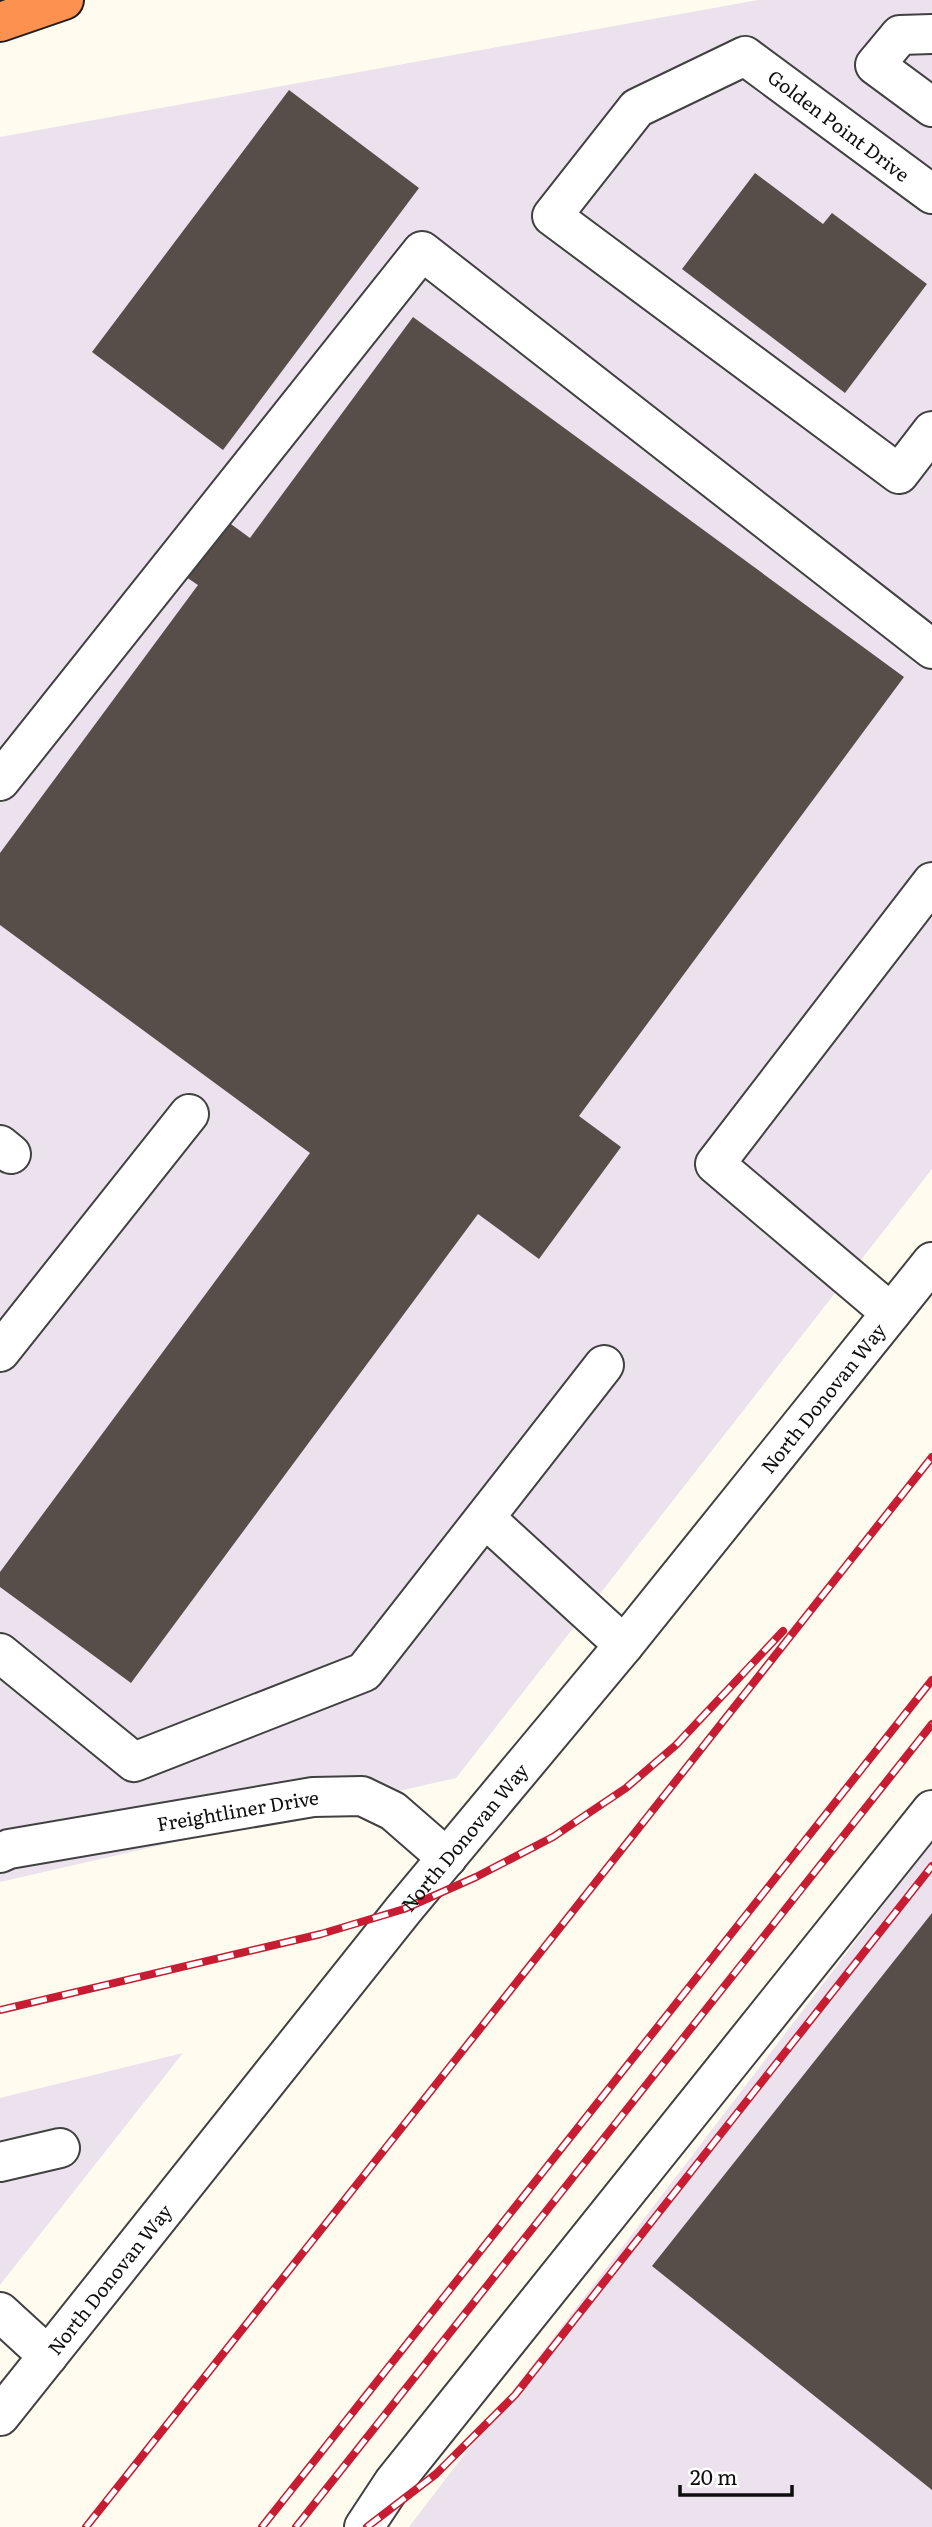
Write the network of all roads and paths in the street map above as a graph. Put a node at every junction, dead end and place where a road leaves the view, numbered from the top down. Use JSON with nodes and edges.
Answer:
{"nodes":[{"id":1,"x":64,"y":0,"type":"edge"},
{"id":2,"x":0,"y":22,"type":"edge"},
{"id":3,"x":932,"y":34,"type":"edge"},
{"id":4,"x":932,"y":107,"type":"edge"},
{"id":5,"x":932,"y":194,"type":"edge"},
{"id":6,"x":932,"y":431,"type":"edge"},
{"id":7,"x":932,"y":649,"type":"edge"},
{"id":8,"x":0,"y":781,"type":"edge"},
{"id":9,"x":932,"y":882,"type":"edge"},
{"id":10,"x":188,"y":1114,"type":"dead end"},
{"id":11,"x":932,"y":1262,"type":"edge"},
{"id":12,"x":891,"y":1313,"type":"junction"},
{"id":13,"x":0,"y":1352,"type":"edge"},
{"id":14,"x":604,"y":1365,"type":"dead end"},
{"id":15,"x":485,"y":1518,"type":"junction"},
{"id":16,"x":624,"y":1645,"type":"junction"},
{"id":17,"x":0,"y":1653,"type":"edge"},
{"id":18,"x":932,"y":1810,"type":"edge"},
{"id":19,"x":3,"y":1844,"type":"edge"},
{"id":20,"x":447,"y":1858,"type":"junction"},
{"id":21,"x":60,"y":2148,"type":"dead end"},
{"id":22,"x":0,"y":2162,"type":"edge"},
{"id":23,"x":0,"y":2312,"type":"edge"},
{"id":24,"x":48,"y":2356,"type":"junction"},
{"id":25,"x":0,"y":2416,"type":"edge"},
{"id":26,"x":363,"y":2527,"type":"edge"}],
"edges":[{"from":1,"to":2,"type":"highway"},
{"from":3,"to":4,"type":"street"},
{"from":5,"to":6,"type":"street","name":"Golden Point Drive"},
{"from":7,"to":8,"type":"street"},
{"from":9,"to":12,"type":"street"},
{"from":10,"to":13,"type":"street"},
{"from":11,"to":12,"type":"street","name":"North Donovan Way"},
{"from":12,"to":16,"type":"street","name":"North Donovan Way"},
{"from":14,"to":15,"type":"street"},
{"from":15,"to":16,"type":"street"},
{"from":15,"to":17,"type":"street"},
{"from":16,"to":20,"type":"street","name":"North Donovan Way"},
{"from":18,"to":26,"type":"street"},
{"from":19,"to":20,"type":"street","name":"Freightliner Drive"},
{"from":20,"to":24,"type":"street","name":"North Donovan Way"},
{"from":21,"to":22,"type":"street"},
{"from":23,"to":24,"type":"street"},
{"from":24,"to":25,"type":"street","name":"North Donovan Way"}]}
